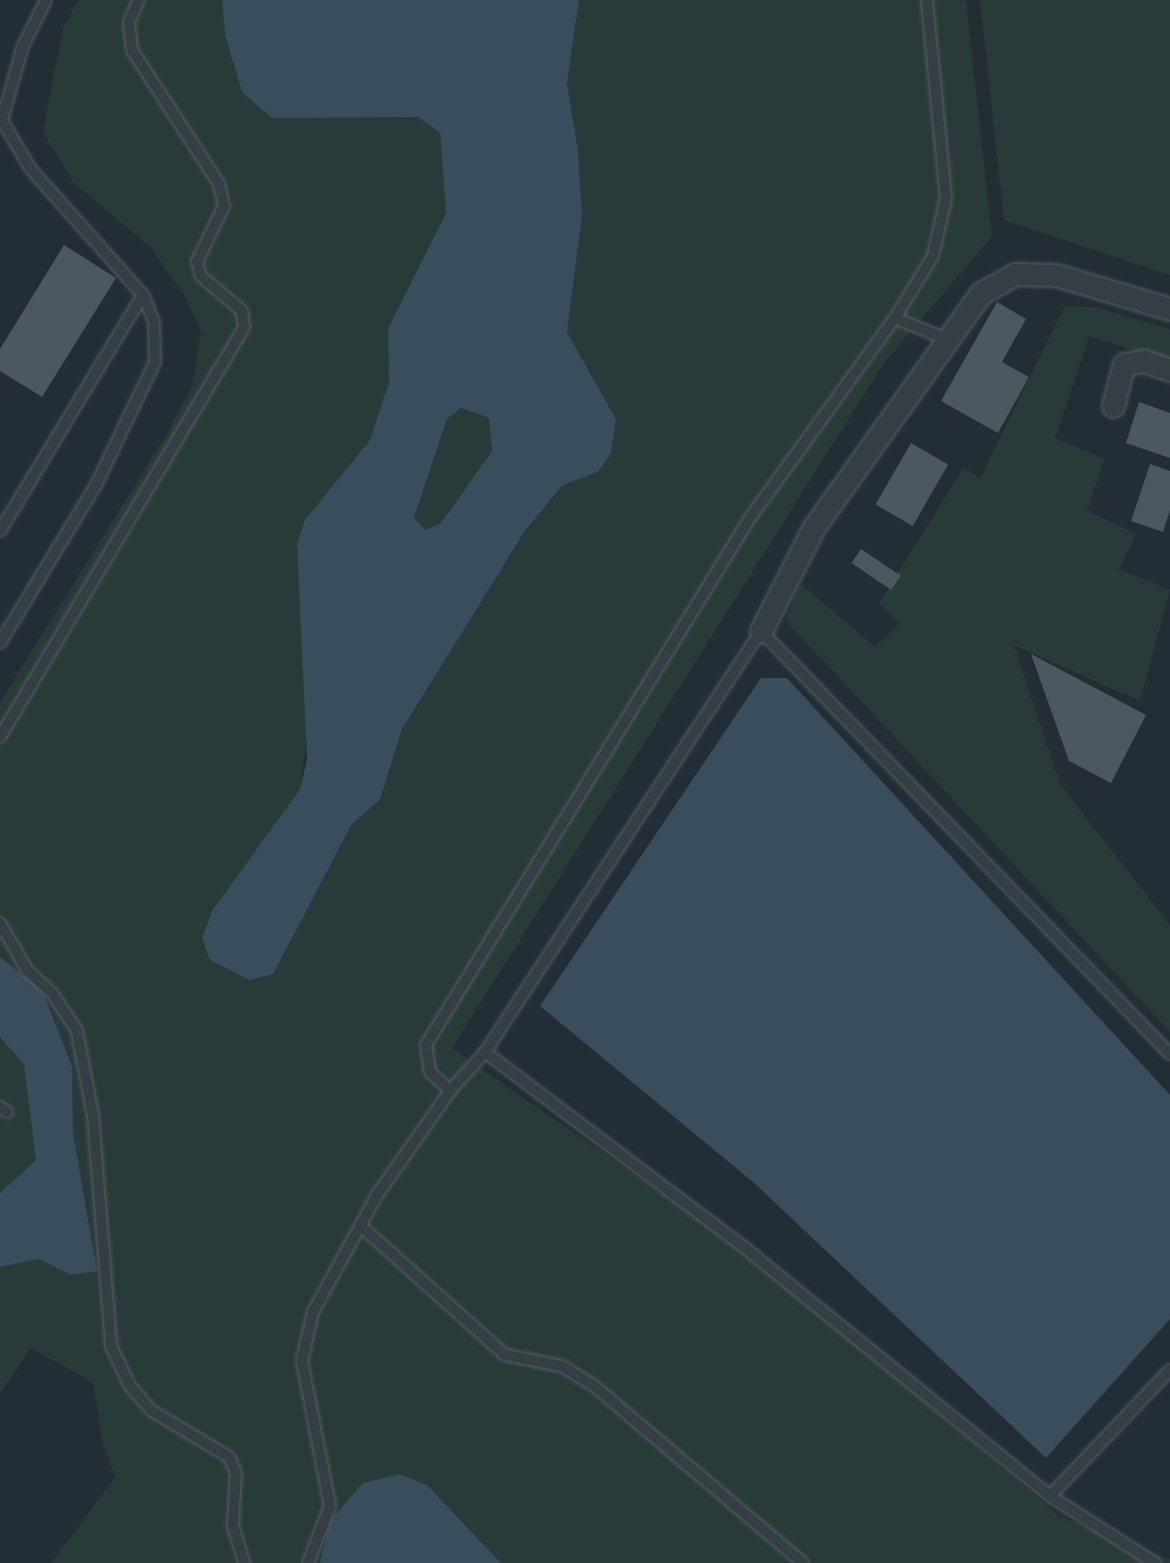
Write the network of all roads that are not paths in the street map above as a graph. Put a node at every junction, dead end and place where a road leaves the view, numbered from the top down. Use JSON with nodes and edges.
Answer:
{"nodes":[{"id":1,"x":46,"y":0,"type":"edge"},
{"id":2,"x":139,"y":0,"type":"edge"},
{"id":3,"x":927,"y":0,"type":"edge"},
{"id":4,"x":143,"y":295,"type":"junction"},
{"id":5,"x":1170,"y":309,"type":"edge"},
{"id":6,"x":895,"y":318,"type":"junction"},
{"id":7,"x":948,"y":340,"type":"junction"},
{"id":8,"x":1170,"y":370,"type":"edge"},
{"id":9,"x":1113,"y":406,"type":"dead end"},
{"id":10,"x":0,"y":531,"type":"edge"},
{"id":11,"x":761,"y":631,"type":"junction"},
{"id":12,"x":0,"y":643,"type":"edge"},
{"id":13,"x":0,"y":737,"type":"edge"},
{"id":14,"x":0,"y":923,"type":"edge"},
{"id":15,"x":485,"y":1052,"type":"junction"},
{"id":16,"x":1170,"y":1054,"type":"edge"},
{"id":17,"x":450,"y":1091,"type":"junction"},
{"id":18,"x":360,"y":1225,"type":"junction"},
{"id":19,"x":1170,"y":1370,"type":"edge"},
{"id":20,"x":1050,"y":1496,"type":"junction"},
{"id":21,"x":244,"y":1563,"type":"edge"},
{"id":22,"x":308,"y":1563,"type":"edge"},
{"id":23,"x":803,"y":1563,"type":"edge"},
{"id":24,"x":1155,"y":1563,"type":"edge"}],
"edges":[{"from":1,"to":4,"type":"lane"},
{"from":2,"to":13,"type":"lane"},
{"from":3,"to":6,"type":"lane"},
{"from":4,"to":10,"type":"lane"},
{"from":4,"to":12,"type":"lane"},
{"from":5,"to":7,"type":"street"},
{"from":6,"to":7,"type":"lane"},
{"from":6,"to":17,"type":"lane"},
{"from":7,"to":11,"type":"street"},
{"from":8,"to":9,"type":"street"},
{"from":11,"to":15,"type":"lane"},
{"from":11,"to":16,"type":"lane"},
{"from":14,"to":21,"type":"lane"},
{"from":15,"to":17,"type":"lane"},
{"from":15,"to":20,"type":"lane"},
{"from":17,"to":18,"type":"lane"},
{"from":18,"to":22,"type":"lane"},
{"from":18,"to":23,"type":"lane"},
{"from":19,"to":20,"type":"lane"},
{"from":20,"to":24,"type":"lane"}]}
